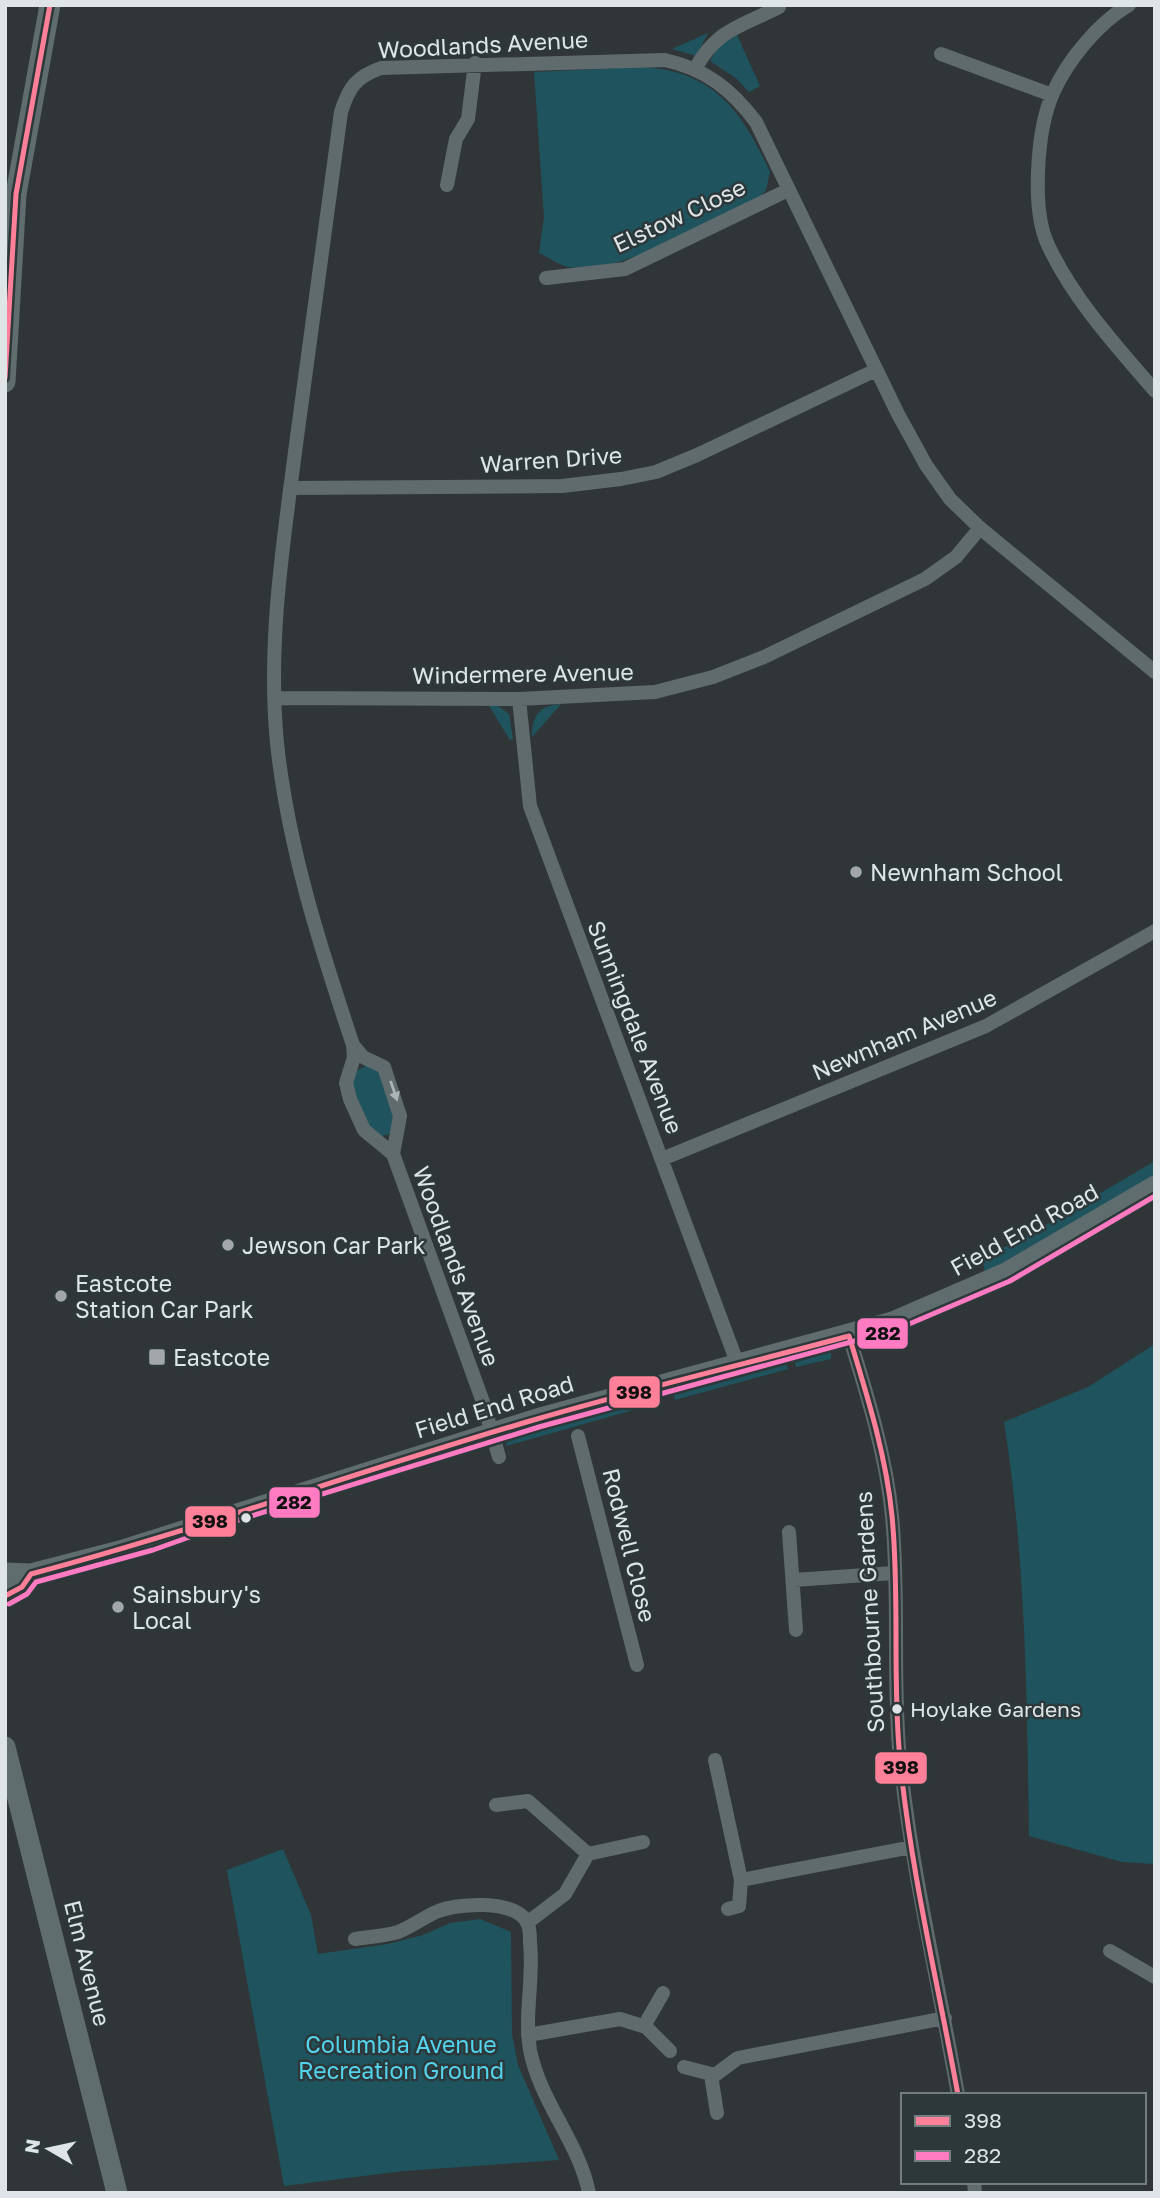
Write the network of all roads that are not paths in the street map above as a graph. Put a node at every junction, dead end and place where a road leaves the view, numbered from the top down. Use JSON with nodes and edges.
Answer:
{"nodes":[{"id":1,"x":50,"y":5,"type":"edge"},
{"id":2,"x":1129,"y":5,"type":"edge"},
{"id":3,"x":779,"y":8,"type":"dead end"},
{"id":4,"x":941,"y":54,"type":"dead end"},
{"id":5,"x":475,"y":64,"type":"junction"},
{"id":6,"x":695,"y":69,"type":"junction"},
{"id":7,"x":1052,"y":95,"type":"junction"},
{"id":8,"x":447,"y":185,"type":"dead end"},
{"id":9,"x":788,"y":190,"type":"junction"},
{"id":10,"x":11,"y":194,"type":"edge"},
{"id":11,"x":546,"y":278,"type":"dead end"},
{"id":12,"x":876,"y":370,"type":"junction"},
{"id":13,"x":1148,"y":379,"type":"edge"},
{"id":14,"x":5,"y":382,"type":"edge"},
{"id":15,"x":1155,"y":391,"type":"edge"},
{"id":16,"x":290,"y":488,"type":"junction"},
{"id":17,"x":980,"y":528,"type":"junction"},
{"id":18,"x":1155,"y":672,"type":"edge"},
{"id":19,"x":276,"y":698,"type":"junction"},
{"id":20,"x":519,"y":699,"type":"junction"},
{"id":21,"x":1155,"y":931,"type":"edge"},
{"id":22,"x":353,"y":1045,"type":"junction"},
{"id":23,"x":393,"y":1154,"type":"junction"},
{"id":24,"x":662,"y":1159,"type":"junction"},
{"id":25,"x":1155,"y":1186,"type":"edge"},
{"id":26,"x":849,"y":1336,"type":"junction"},
{"id":27,"x":738,"y":1365,"type":"junction"},
{"id":28,"x":492,"y":1433,"type":"junction"},
{"id":29,"x":578,"y":1436,"type":"dead end"},
{"id":30,"x":499,"y":1457,"type":"dead end"},
{"id":31,"x":789,"y":1532,"type":"dead end"},
{"id":32,"x":5,"y":1573,"type":"edge"},
{"id":33,"x":894,"y":1573,"type":"junction"},
{"id":34,"x":31,"y":1574,"type":"junction"},
{"id":35,"x":794,"y":1580,"type":"junction"},
{"id":36,"x":5,"y":1596,"type":"edge"},
{"id":37,"x":796,"y":1630,"type":"dead end"},
{"id":38,"x":637,"y":1665,"type":"dead end"},
{"id":39,"x":5,"y":1747,"type":"edge"},
{"id":40,"x":715,"y":1760,"type":"dead end"},
{"id":41,"x":496,"y":1805,"type":"dead end"},
{"id":42,"x":643,"y":1842,"type":"dead end"},
{"id":43,"x":912,"y":1847,"type":"junction"},
{"id":44,"x":588,"y":1854,"type":"junction"},
{"id":45,"x":741,"y":1880,"type":"junction"},
{"id":46,"x":728,"y":1909,"type":"dead end"},
{"id":47,"x":527,"y":1923,"type":"junction"},
{"id":48,"x":355,"y":1939,"type":"dead end"},
{"id":49,"x":1110,"y":1951,"type":"dead end"},
{"id":50,"x":1155,"y":1977,"type":"edge"},
{"id":51,"x":663,"y":1993,"type":"dead end"},
{"id":52,"x":944,"y":2018,"type":"junction"},
{"id":53,"x":644,"y":2026,"type":"junction"},
{"id":54,"x":528,"y":2035,"type":"junction"},
{"id":55,"x":670,"y":2051,"type":"dead end"},
{"id":56,"x":684,"y":2067,"type":"dead end"},
{"id":57,"x":711,"y":2075,"type":"junction"},
{"id":58,"x":958,"y":2093,"type":"edge"},
{"id":59,"x":717,"y":2113,"type":"dead end"},
{"id":60,"x":117,"y":2193,"type":"edge"},
{"id":61,"x":589,"y":2193,"type":"edge"}],
"edges":[{"from":1,"to":10,"type":"street"},
{"from":2,"to":7,"type":"street"},
{"from":3,"to":6,"type":"street"},
{"from":4,"to":7,"type":"street"},
{"from":5,"to":6,"type":"street","name":"Woodlands Avenue"},
{"from":5,"to":8,"type":"street"},
{"from":5,"to":16,"type":"street","name":"Woodlands Avenue"},
{"from":6,"to":9,"type":"street","name":"Woodlands Avenue"},
{"from":7,"to":13,"type":"street"},
{"from":9,"to":11,"type":"street","name":"Elstow Close"},
{"from":9,"to":12,"type":"street","name":"Woodlands Avenue"},
{"from":10,"to":14,"type":"street"},
{"from":12,"to":16,"type":"street","name":"Warren Drive"},
{"from":12,"to":17,"type":"street","name":"Woodlands Avenue"},
{"from":13,"to":15,"type":"street"},
{"from":16,"to":19,"type":"street","name":"Woodlands Avenue"},
{"from":17,"to":18,"type":"street","name":"Woodlands Avenue"},
{"from":17,"to":20,"type":"street","name":"Windermere Avenue"},
{"from":19,"to":20,"type":"street","name":"Windermere Avenue"},
{"from":19,"to":22,"type":"street","name":"Woodlands Avenue"},
{"from":20,"to":24,"type":"street","name":"Sunningdale Avenue"},
{"from":21,"to":24,"type":"street","name":"Newnham Avenue"},
{"from":22,"to":23,"type":"street","name":"Woodlands Avenue"},
{"from":22,"to":23,"type":"street","name":"Woodlands Avenue","one_way":true},
{"from":23,"to":28,"type":"street","name":"Woodlands Avenue"},
{"from":24,"to":27,"type":"street","name":"Sunningdale Avenue"},
{"from":25,"to":26,"type":"street","name":"Field End Road"},
{"from":26,"to":27,"type":"street","name":"Field End Road"},
{"from":26,"to":33,"type":"street","name":"Southbourne Gardens"},
{"from":27,"to":28,"type":"street","name":"Field End Road"},
{"from":28,"to":30,"type":"street","name":"Woodlands Avenue"},
{"from":28,"to":34,"type":"street","name":"Field End Road"},
{"from":29,"to":38,"type":"street","name":"Rodwell Close"},
{"from":31,"to":35,"type":"street"},
{"from":32,"to":34,"type":"street","name":"Field End Road"},
{"from":33,"to":35,"type":"street"},
{"from":33,"to":43,"type":"street","name":"Southbourne Gardens"},
{"from":34,"to":36,"type":"street","name":"Field End Road"},
{"from":35,"to":37,"type":"street"},
{"from":39,"to":60,"type":"street","name":"Elm Avenue"},
{"from":40,"to":45,"type":"street"},
{"from":41,"to":44,"type":"street"},
{"from":42,"to":44,"type":"street"},
{"from":43,"to":45,"type":"street"},
{"from":43,"to":52,"type":"street","name":"Southbourne Gardens"},
{"from":44,"to":47,"type":"street"},
{"from":45,"to":46,"type":"street"},
{"from":47,"to":48,"type":"street"},
{"from":47,"to":54,"type":"street"},
{"from":49,"to":50,"type":"street"},
{"from":51,"to":53,"type":"street"},
{"from":52,"to":57,"type":"street"},
{"from":52,"to":58,"type":"street","name":"Southbourne Gardens"},
{"from":53,"to":54,"type":"street"},
{"from":53,"to":55,"type":"street"},
{"from":54,"to":61,"type":"street"},
{"from":56,"to":57,"type":"street"},
{"from":57,"to":59,"type":"street"}]}
